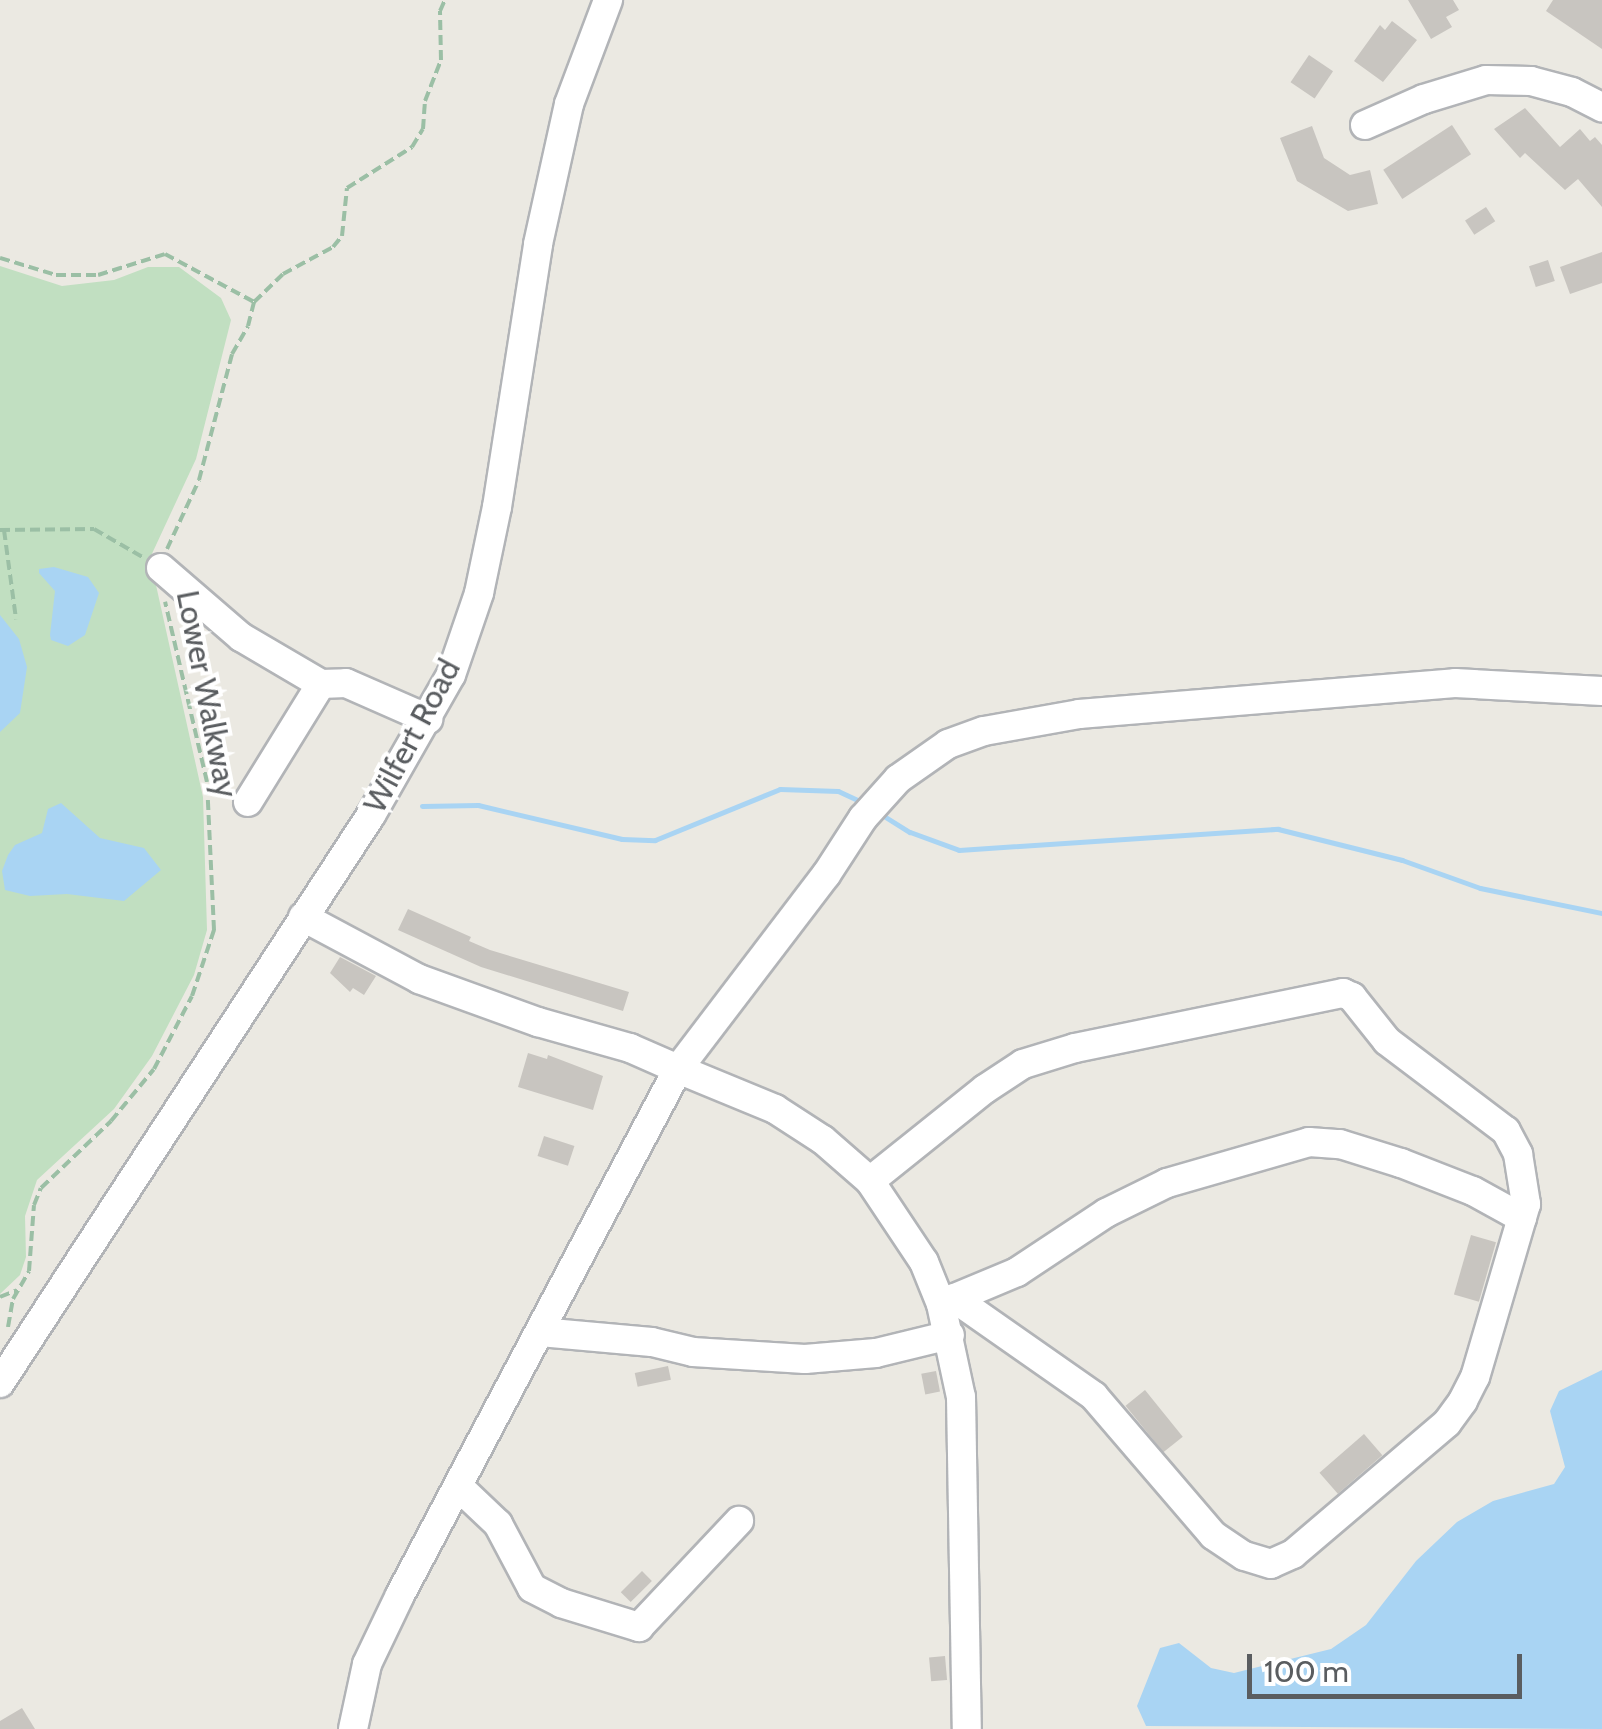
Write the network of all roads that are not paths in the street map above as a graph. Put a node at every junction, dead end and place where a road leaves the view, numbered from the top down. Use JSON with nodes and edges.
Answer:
{"nodes":[{"id":1,"x":608,"y":0,"type":"edge"},
{"id":2,"x":1602,"y":106,"type":"edge"},
{"id":3,"x":1365,"y":125,"type":"dead end"},
{"id":4,"x":162,"y":568,"type":"road end"},
{"id":5,"x":321,"y":684,"type":"junction"},
{"id":6,"x":1602,"y":691,"type":"edge"},
{"id":7,"x":428,"y":719,"type":"junction"},
{"id":8,"x":248,"y":802,"type":"dead end"},
{"id":9,"x":303,"y":917,"type":"junction"},
{"id":10,"x":678,"y":1069,"type":"junction"},
{"id":11,"x":870,"y":1181,"type":"junction"},
{"id":12,"x":1522,"y":1218,"type":"junction"},
{"id":13,"x":948,"y":1301,"type":"junction"},
{"id":14,"x":540,"y":1332,"type":"junction"},
{"id":15,"x":950,"y":1335,"type":"junction"},
{"id":16,"x":0,"y":1382,"type":"edge"},
{"id":17,"x":459,"y":1486,"type":"junction"},
{"id":18,"x":739,"y":1521,"type":"dead end"},
{"id":19,"x":353,"y":1729,"type":"edge"},
{"id":20,"x":967,"y":1729,"type":"edge"}],
"edges":[{"from":1,"to":7,"type":"street","name":"Wilfert Road"},
{"from":2,"to":3,"type":"street"},
{"from":4,"to":5,"type":"street"},
{"from":5,"to":7,"type":"street"},
{"from":5,"to":8,"type":"street"},
{"from":6,"to":10,"type":"street"},
{"from":7,"to":9,"type":"street","name":"Wilfert Road"},
{"from":9,"to":10,"type":"street"},
{"from":9,"to":16,"type":"street","name":"Wilfert Road"},
{"from":10,"to":11,"type":"street"},
{"from":10,"to":14,"type":"street"},
{"from":11,"to":12,"type":"street"},
{"from":11,"to":13,"type":"street"},
{"from":12,"to":13,"type":"street"},
{"from":12,"to":13,"type":"street"},
{"from":13,"to":15,"type":"street"},
{"from":14,"to":15,"type":"street"},
{"from":14,"to":17,"type":"street"},
{"from":15,"to":20,"type":"street"},
{"from":17,"to":18,"type":"street"},
{"from":17,"to":19,"type":"street"}]}
